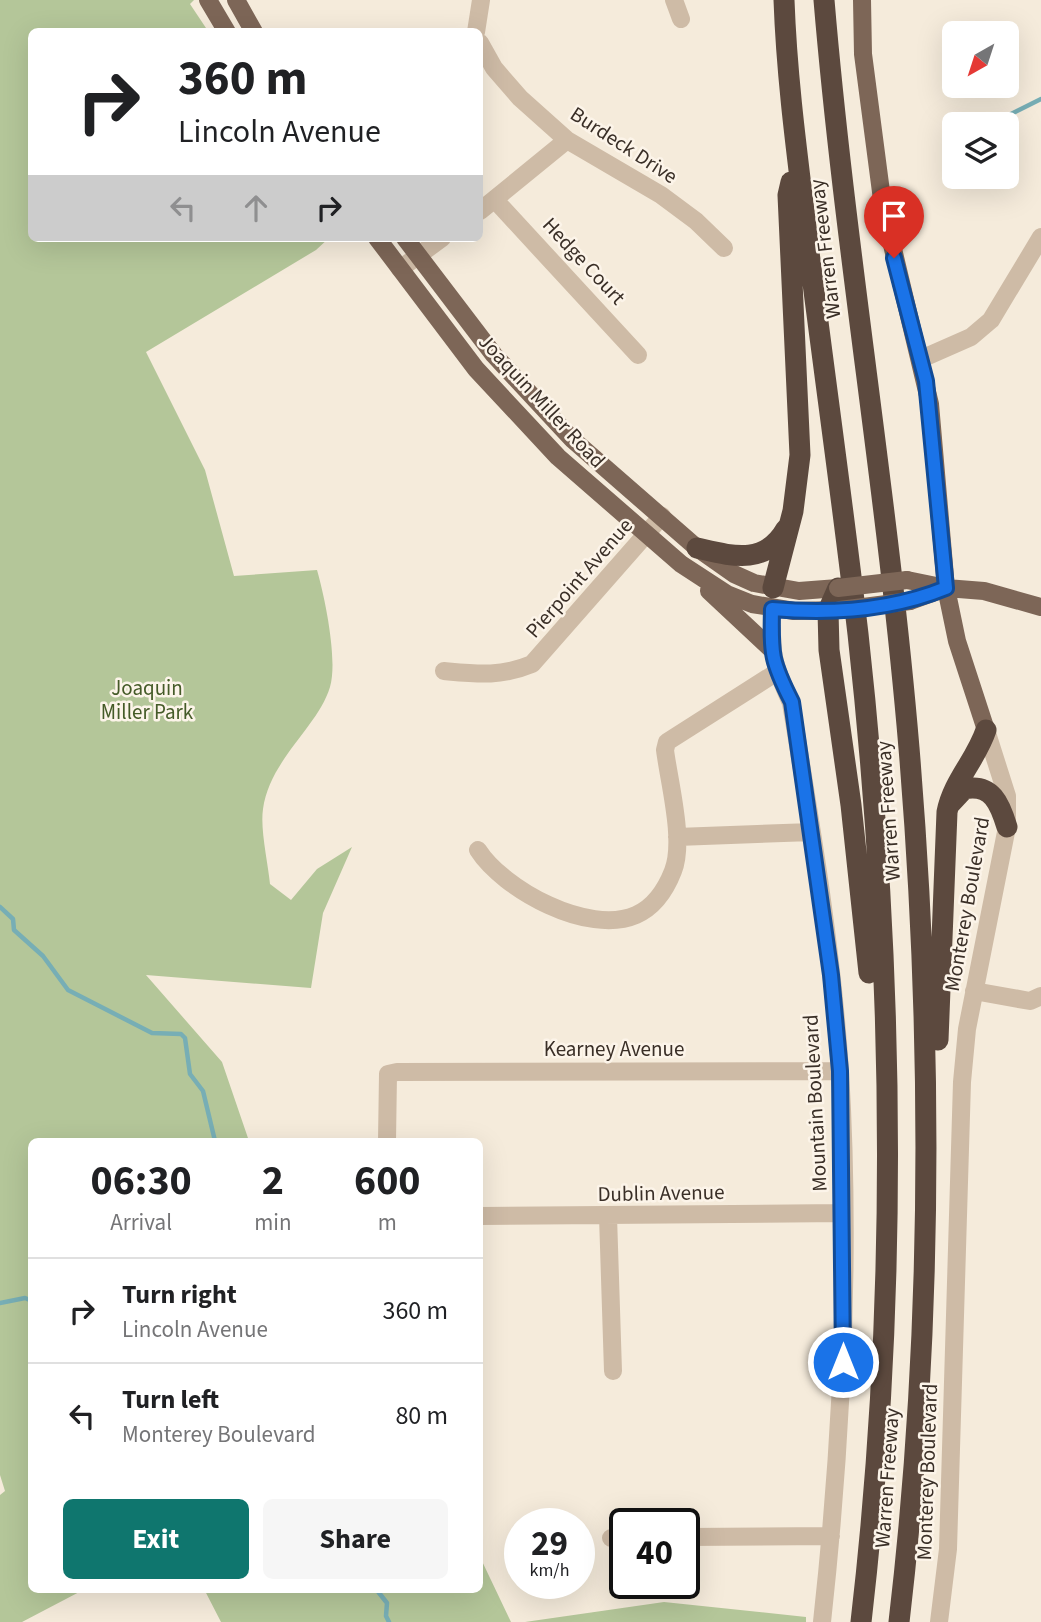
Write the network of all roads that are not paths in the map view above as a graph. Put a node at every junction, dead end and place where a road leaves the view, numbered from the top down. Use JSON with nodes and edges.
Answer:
{"nodes":[{"id":1,"x":208,"y":0,"type":"edge"},
{"id":2,"x":236,"y":0,"type":"edge"},
{"id":3,"x":481,"y":0,"type":"edge"},
{"id":4,"x":674,"y":0,"type":"edge"},
{"id":5,"x":784,"y":0,"type":"edge"},
{"id":6,"x":824,"y":0,"type":"edge"},
{"id":7,"x":862,"y":0,"type":"edge"},
{"id":8,"x":681,"y":19,"type":"dead end"},
{"id":9,"x":225,"y":28,"type":"edge"},
{"id":10,"x":252,"y":28,"type":"edge"},
{"id":11,"x":476,"y":28,"type":"edge"},
{"id":12,"x":483,"y":48,"type":"edge"},
{"id":13,"x":567,"y":140,"type":"junction"},
{"id":14,"x":796,"y":160,"type":"junction"},
{"id":15,"x":495,"y":200,"type":"junction"},
{"id":16,"x":483,"y":209,"type":"edge"},
{"id":17,"x":1041,"y":237,"type":"edge"},
{"id":18,"x":380,"y":242,"type":"edge"},
{"id":19,"x":408,"y":242,"type":"edge"},
{"id":20,"x":436,"y":242,"type":"edge"},
{"id":21,"x":724,"y":248,"type":"dead end"},
{"id":22,"x":418,"y":255,"type":"junction"},
{"id":23,"x":400,"y":269,"type":"junction"},
{"id":24,"x":638,"y":355,"type":"dead end"},
{"id":25,"x":921,"y":359,"type":"junction"},
{"id":26,"x":793,"y":511,"type":"junction"},
{"id":27,"x":662,"y":516,"type":"junction"},
{"id":28,"x":647,"y":536,"type":"junction"},
{"id":29,"x":697,"y":548,"type":"junction"},
{"id":30,"x":681,"y":564,"type":"junction"},
{"id":31,"x":946,"y":588,"type":"junction"},
{"id":32,"x":772,"y":598,"type":"junction"},
{"id":33,"x":835,"y":603,"type":"junction"},
{"id":34,"x":1041,"y":607,"type":"edge"},
{"id":35,"x":770,"y":648,"type":"junction"},
{"id":36,"x":444,"y":671,"type":"dead end"},
{"id":37,"x":777,"y":672,"type":"junction"},
{"id":38,"x":986,"y":730,"type":"junction"},
{"id":39,"x":947,"y":813,"type":"junction"},
{"id":40,"x":1007,"y":827,"type":"junction"},
{"id":41,"x":812,"y":832,"type":"junction"},
{"id":42,"x":677,"y":836,"type":"junction"},
{"id":43,"x":478,"y":850,"type":"dead end"},
{"id":44,"x":974,"y":991,"type":"junction"},
{"id":45,"x":1041,"y":996,"type":"edge"},
{"id":46,"x":840,"y":1071,"type":"junction"},
{"id":47,"x":926,"y":1078,"type":"junction"},
{"id":48,"x":885,"y":1124,"type":"junction"},
{"id":49,"x":387,"y":1138,"type":"edge"},
{"id":50,"x":843,"y":1213,"type":"junction"},
{"id":51,"x":483,"y":1216,"type":"edge"},
{"id":52,"x":608,"y":1216,"type":"junction"},
{"id":53,"x":614,"y":1371,"type":"dead end"},
{"id":54,"x":831,"y":1536,"type":"junction"},
{"id":55,"x":700,"y":1537,"type":"edge"},
{"id":56,"x":822,"y":1622,"type":"edge"},
{"id":57,"x":861,"y":1622,"type":"edge"},
{"id":58,"x":899,"y":1622,"type":"edge"},
{"id":59,"x":939,"y":1622,"type":"edge"}],
"edges":[{"from":1,"to":9,"type":"main road"},
{"from":2,"to":10,"type":"main road"},
{"from":3,"to":11,"type":"street"},
{"from":4,"to":8,"type":"street"},
{"from":5,"to":14,"type":"highway","name":"Warren Freeway"},
{"from":6,"to":47,"type":"highway","name":"Warren Freeway"},
{"from":7,"to":25,"type":"main road","name":"Monterey Boulevard"},
{"from":12,"to":13,"type":"street","name":"Burdeck Drive"},
{"from":13,"to":15,"type":"street"},
{"from":13,"to":21,"type":"street","name":"Burdeck Drive"},
{"from":14,"to":26,"type":"highway"},
{"from":14,"to":48,"type":"highway","name":"Warren Freeway"},
{"from":15,"to":16,"type":"street"},
{"from":15,"to":24,"type":"street","name":"Hedge Court"},
{"from":17,"to":25,"type":"street"},
{"from":18,"to":23,"type":"main road","name":"Joaquin Miller Road"},
{"from":19,"to":22,"type":"main road","name":"Joaquin Miller Road"},
{"from":20,"to":22,"type":"street"},
{"from":22,"to":23,"type":"street"},
{"from":22,"to":27,"type":"main road","name":"Joaquin Miller Road"},
{"from":23,"to":28,"type":"main road","name":"Joaquin Miller Road"},
{"from":25,"to":31,"type":"main road","name":"Monterey Boulevard"},
{"from":26,"to":29,"type":"highway"},
{"from":26,"to":32,"type":"highway"},
{"from":27,"to":28,"type":"street","name":"Pierpoint Avenue"},
{"from":27,"to":29,"type":"main road","name":"Joaquin Miller Road"},
{"from":28,"to":30,"type":"main road","name":"Joaquin Miller Road"},
{"from":28,"to":36,"type":"street","name":"Pierpoint Avenue"},
{"from":29,"to":32,"type":"main road","name":"Joaquin Miller Road"},
{"from":30,"to":32,"type":"main road","name":"Joaquin Miller Road"},
{"from":30,"to":35,"type":"main road"},
{"from":31,"to":33,"type":"main road","bridge":true},
{"from":31,"to":33,"type":"main road","bridge":true},
{"from":31,"to":34,"type":"main road"},
{"from":31,"to":38,"type":"main road","name":"Monterey Boulevard"},
{"from":32,"to":33,"type":"main road"},
{"from":32,"to":35,"type":"street","name":"Mountain Boulevard"},
{"from":33,"to":48,"type":"highway"},
{"from":35,"to":37,"type":"street","name":"Mountain Boulevard"},
{"from":37,"to":41,"type":"street","name":"Mountain Boulevard"},
{"from":37,"to":42,"type":"street"},
{"from":38,"to":39,"type":"highway"},
{"from":38,"to":40,"type":"street","name":"Monterey Boulevard"},
{"from":39,"to":40,"type":"highway"},
{"from":39,"to":47,"type":"highway"},
{"from":40,"to":44,"type":"street","name":"Monterey Boulevard"},
{"from":41,"to":42,"type":"street"},
{"from":41,"to":46,"type":"street","name":"Mountain Boulevard"},
{"from":42,"to":43,"type":"street"},
{"from":44,"to":45,"type":"street"},
{"from":44,"to":59,"type":"street","name":"Monterey Boulevard"},
{"from":46,"to":49,"type":"street","name":"Kearney Avenue"},
{"from":46,"to":50,"type":"street","name":"Mountain Boulevard"},
{"from":47,"to":58,"type":"highway","name":"Warren Freeway"},
{"from":48,"to":57,"type":"highway","name":"Warren Freeway"},
{"from":50,"to":52,"type":"street","name":"Dublin Avenue"},
{"from":50,"to":54,"type":"street","name":"Mountain Boulevard"},
{"from":51,"to":52,"type":"street","name":"Dublin Avenue"},
{"from":52,"to":53,"type":"street"},
{"from":54,"to":55,"type":"street"},
{"from":54,"to":56,"type":"street","name":"Mountain Boulevard"}]}
